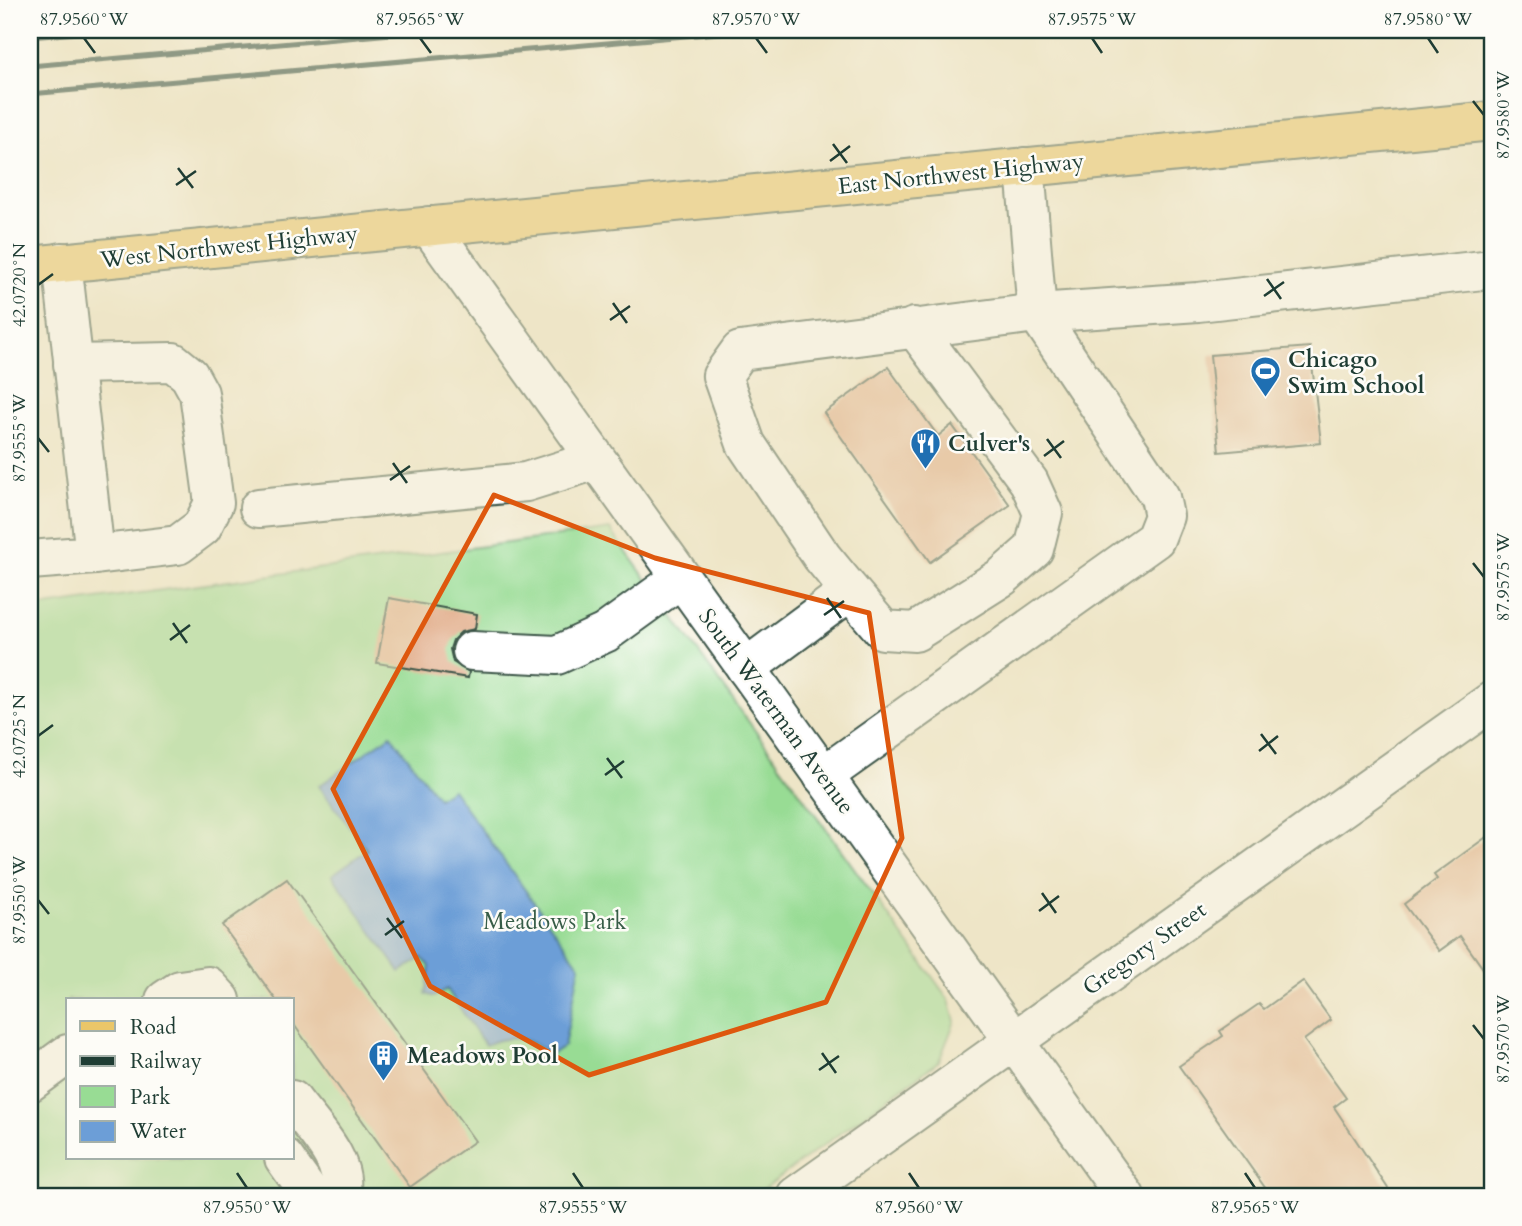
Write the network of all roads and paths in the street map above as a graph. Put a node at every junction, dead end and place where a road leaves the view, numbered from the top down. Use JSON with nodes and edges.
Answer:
{"nodes":[{"id":1,"x":1492,"y":121,"type":"edge"},
{"id":2,"x":1025,"y":167,"type":"junction"},
{"id":3,"x":429,"y":226,"type":"junction"},
{"id":4,"x":46,"y":264,"type":"edge"},
{"id":5,"x":1492,"y":269,"type":"edge"},
{"id":6,"x":1037,"y":313,"type":"junction"},
{"id":7,"x":914,"y":327,"type":"junction"},
{"id":8,"x":73,"y":364,"type":"junction"},
{"id":9,"x":596,"y":460,"type":"junction"},
{"id":10,"x":259,"y":509,"type":"dead end"},
{"id":11,"x":95,"y":555,"type":"junction"},
{"id":12,"x":30,"y":560,"type":"edge"},
{"id":13,"x":681,"y":578,"type":"junction"},
{"id":14,"x":850,"y":591,"type":"junction"},
{"id":15,"x":472,"y":651,"type":"dead end"},
{"id":16,"x":746,"y":668,"type":"junction"},
{"id":17,"x":1492,"y":701,"type":"edge"},
{"id":18,"x":823,"y":776,"type":"junction"},
{"id":19,"x":170,"y":998,"type":"edge"},
{"id":20,"x":219,"y":998,"type":"edge"},
{"id":21,"x":1013,"y":1041,"type":"junction"},
{"id":22,"x":66,"y":1055,"type":"edge"},
{"id":23,"x":30,"y":1082,"type":"edge"},
{"id":24,"x":294,"y":1103,"type":"edge"},
{"id":25,"x":285,"y":1160,"type":"edge"},
{"id":26,"x":311,"y":1196,"type":"edge"},
{"id":27,"x":340,"y":1196,"type":"edge"},
{"id":28,"x":796,"y":1196,"type":"edge"},
{"id":29,"x":1125,"y":1196,"type":"edge"}],
"edges":[{"from":1,"to":2,"type":"main road","name":"East Northwest Highway"},
{"from":2,"to":3,"type":"main road","name":"East Northwest Highway"},
{"from":2,"to":6,"type":"street"},
{"from":3,"to":4,"type":"main road","name":"West Northwest Highway"},
{"from":3,"to":9,"type":"street","name":"South Waterman Avenue"},
{"from":4,"to":8,"type":"street"},
{"from":5,"to":6,"type":"street"},
{"from":6,"to":7,"type":"street"},
{"from":6,"to":18,"type":"street"},
{"from":7,"to":14,"type":"street"},
{"from":7,"to":14,"type":"street"},
{"from":8,"to":11,"type":"street"},
{"from":8,"to":11,"type":"street"},
{"from":9,"to":10,"type":"street"},
{"from":9,"to":13,"type":"street","name":"South Waterman Avenue"},
{"from":11,"to":12,"type":"street"},
{"from":13,"to":15,"type":"street"},
{"from":13,"to":16,"type":"street","name":"South Waterman Avenue"},
{"from":14,"to":16,"type":"street"},
{"from":16,"to":18,"type":"street","name":"South Waterman Avenue"},
{"from":17,"to":21,"type":"street","name":"Gregory Street"},
{"from":18,"to":21,"type":"street","name":"South Waterman Avenue"},
{"from":19,"to":20,"type":"street"},
{"from":21,"to":28,"type":"street","name":"Gregory Street"},
{"from":21,"to":29,"type":"street","name":"South Waterman Avenue"},
{"from":22,"to":23,"type":"street"},
{"from":24,"to":27,"type":"street"},
{"from":25,"to":26,"type":"street"}]}
